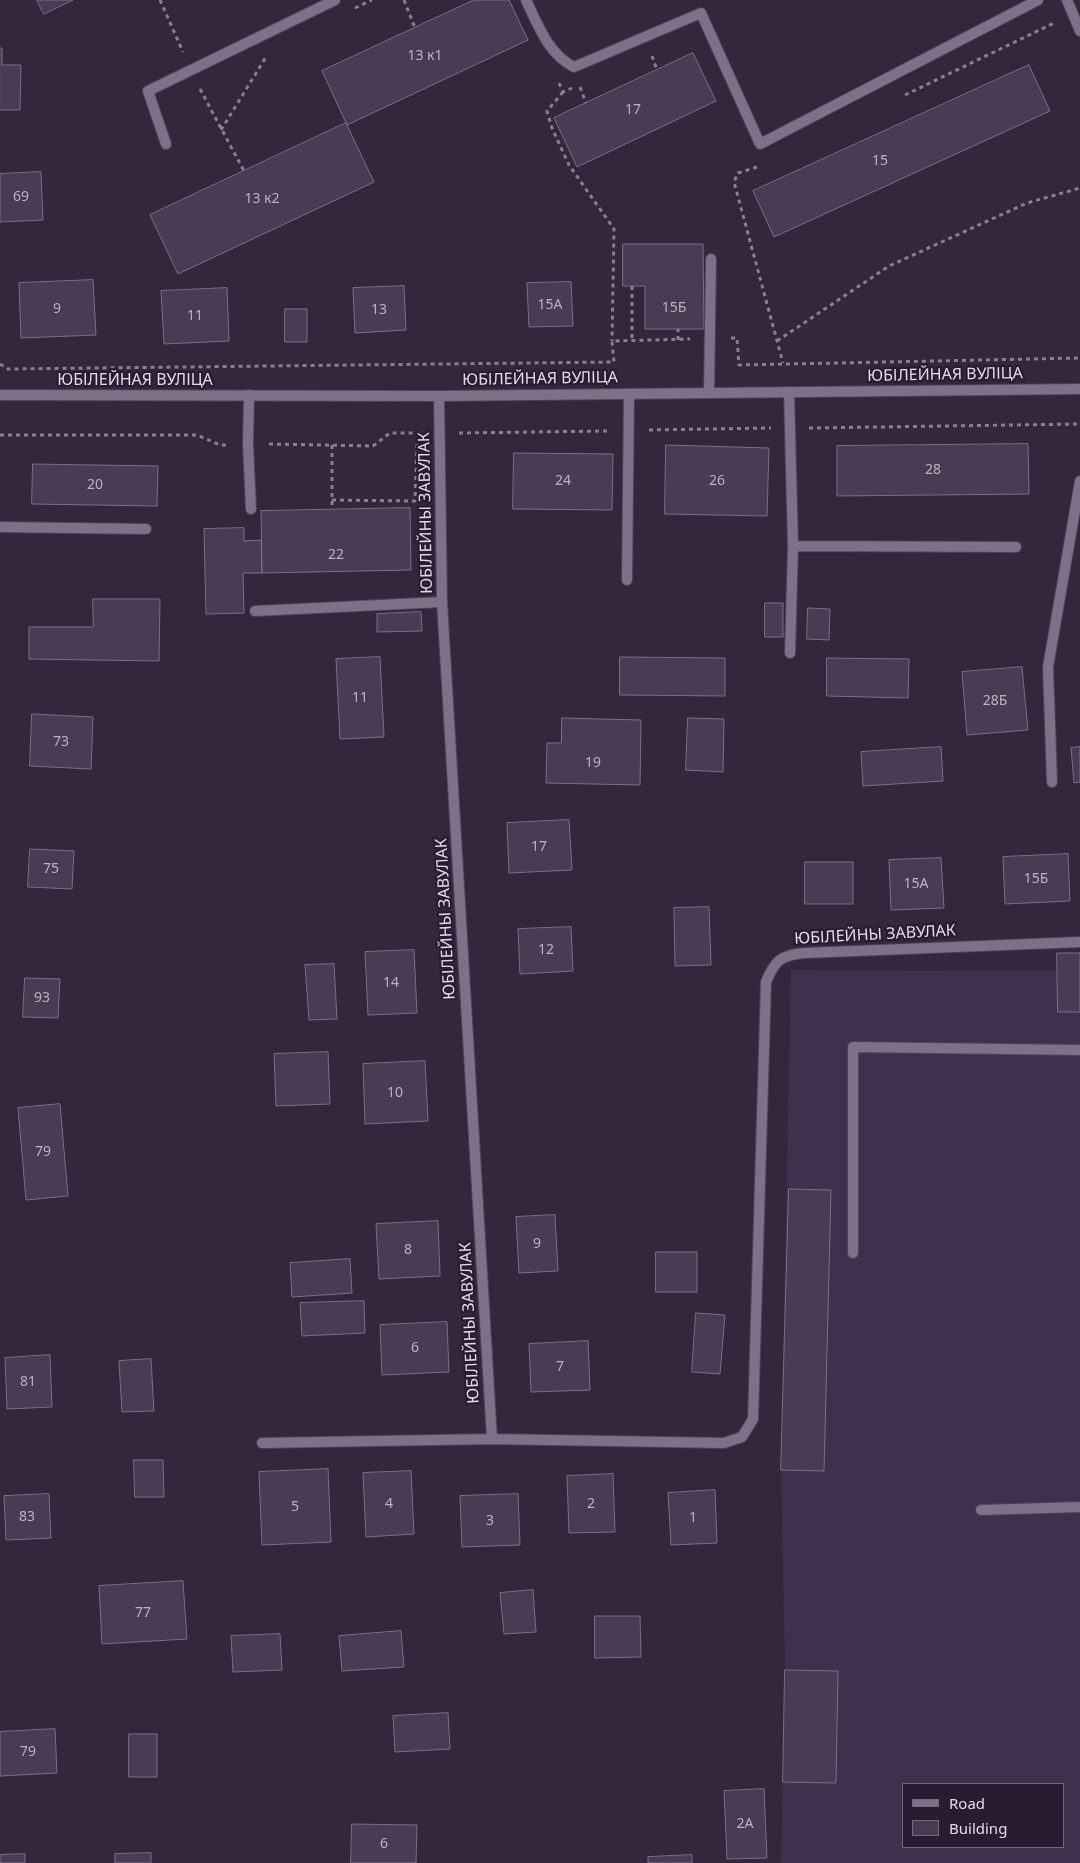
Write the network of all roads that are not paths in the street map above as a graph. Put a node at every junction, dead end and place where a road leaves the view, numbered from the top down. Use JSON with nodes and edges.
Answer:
{"nodes":[{"id":1,"x":335,"y":0,"type":"edge"},
{"id":2,"x":526,"y":0,"type":"edge"},
{"id":3,"x":1038,"y":0,"type":"edge"},
{"id":4,"x":1067,"y":0,"type":"edge"},
{"id":5,"x":1080,"y":32,"type":"edge"},
{"id":6,"x":166,"y":144,"type":"dead end"},
{"id":7,"x":711,"y":259,"type":"dead end"},
{"id":8,"x":1080,"y":389,"type":"edge"},
{"id":9,"x":789,"y":392,"type":"junction"},
{"id":10,"x":709,"y":393,"type":"junction"},
{"id":11,"x":629,"y":394,"type":"junction"},
{"id":12,"x":249,"y":395,"type":"junction"},
{"id":13,"x":0,"y":396,"type":"edge"},
{"id":14,"x":439,"y":396,"type":"junction"},
{"id":15,"x":1080,"y":481,"type":"edge"},
{"id":16,"x":251,"y":509,"type":"dead end"},
{"id":17,"x":0,"y":527,"type":"edge"},
{"id":18,"x":146,"y":529,"type":"dead end"},
{"id":19,"x":793,"y":546,"type":"junction"},
{"id":20,"x":1016,"y":547,"type":"dead end"},
{"id":21,"x":627,"y":580,"type":"dead end"},
{"id":22,"x":442,"y":602,"type":"junction"},
{"id":23,"x":255,"y":611,"type":"dead end"},
{"id":24,"x":790,"y":653,"type":"dead end"},
{"id":25,"x":1052,"y":782,"type":"dead end"},
{"id":26,"x":1080,"y":942,"type":"edge"},
{"id":27,"x":1080,"y":1050,"type":"edge"},
{"id":28,"x":853,"y":1253,"type":"dead end"},
{"id":29,"x":492,"y":1440,"type":"junction"},
{"id":30,"x":262,"y":1443,"type":"dead end"},
{"id":31,"x":1080,"y":1507,"type":"edge"},
{"id":32,"x":981,"y":1510,"type":"dead end"}],
"edges":[{"from":1,"to":6,"type":"street"},
{"from":2,"to":3,"type":"street"},
{"from":4,"to":5,"type":"street"},
{"from":7,"to":10,"type":"street"},
{"from":8,"to":9,"type":"street","name":"ЮБІЛЕЙНАЯ ВУЛІЦА"},
{"from":9,"to":10,"type":"street","name":"ЮБІЛЕЙНАЯ ВУЛІЦА"},
{"from":9,"to":19,"type":"street"},
{"from":10,"to":11,"type":"street","name":"ЮБІЛЕЙНАЯ ВУЛІЦА"},
{"from":11,"to":14,"type":"street","name":"ЮБІЛЕЙНАЯ ВУЛІЦА"},
{"from":11,"to":21,"type":"street"},
{"from":12,"to":13,"type":"street","name":"ЮБІЛЕЙНАЯ ВУЛІЦА"},
{"from":12,"to":14,"type":"street","name":"ЮБІЛЕЙНАЯ ВУЛІЦА"},
{"from":12,"to":16,"type":"street"},
{"from":14,"to":22,"type":"street","name":"ЮБІЛЕЙНЫ ЗАВУЛАК"},
{"from":15,"to":25,"type":"street"},
{"from":17,"to":18,"type":"street"},
{"from":19,"to":20,"type":"street"},
{"from":19,"to":24,"type":"street"},
{"from":22,"to":23,"type":"street"},
{"from":22,"to":29,"type":"street","name":"ЮБІЛЕЙНЫ ЗАВУЛАК"},
{"from":26,"to":29,"type":"street","name":"ЮБІЛЕЙНЫ ЗАВУЛАК"},
{"from":27,"to":28,"type":"street"},
{"from":29,"to":30,"type":"street","name":"ЮБІЛЕЙНЫ ЗАВУЛАК"},
{"from":31,"to":32,"type":"street"}]}
